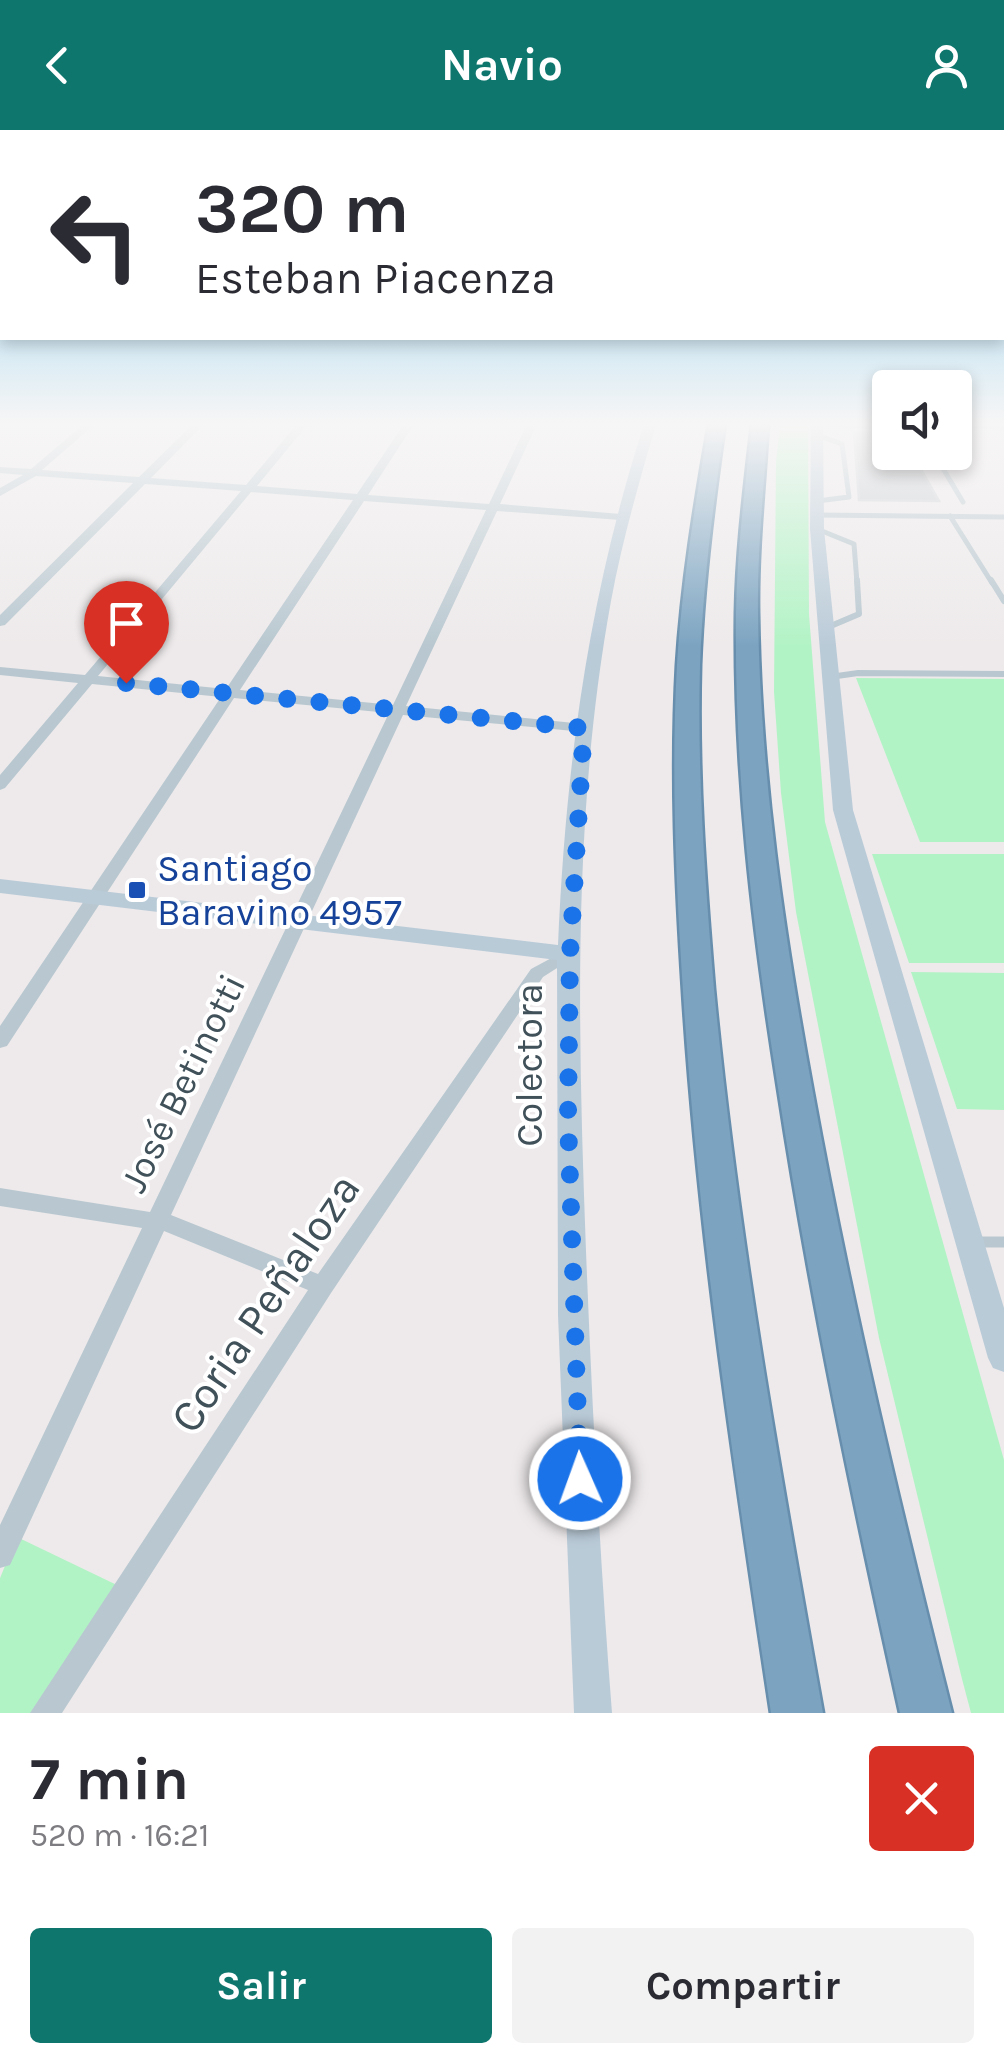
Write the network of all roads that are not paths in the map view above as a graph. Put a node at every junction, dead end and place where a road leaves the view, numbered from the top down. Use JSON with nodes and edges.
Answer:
{"nodes":[{"id":1,"x":125,"y":498,"type":"edge"},
{"id":2,"x":243,"y":498,"type":"edge"},
{"id":3,"x":359,"y":498,"type":"edge"},
{"id":4,"x":373,"y":498,"type":"edge"},
{"id":5,"x":496,"y":498,"type":"edge"},
{"id":6,"x":628,"y":498,"type":"edge"},
{"id":7,"x":707,"y":498,"type":"edge"},
{"id":8,"x":754,"y":498,"type":"edge"},
{"id":9,"x":818,"y":498,"type":"edge"},
{"id":10,"x":847,"y":498,"type":"edge"},
{"id":11,"x":961,"y":498,"type":"edge"},
{"id":12,"x":963,"y":502,"type":"dead end"},
{"id":13,"x":492,"y":506,"type":"junction"},
{"id":14,"x":817,"y":515,"type":"junction"},
{"id":15,"x":950,"y":516,"type":"junction"},
{"id":16,"x":622,"y":517,"type":"junction"},
{"id":17,"x":1004,"y":517,"type":"edge"},
{"id":18,"x":1004,"y":601,"type":"edge"},
{"id":19,"x":0,"y":622,"type":"edge"},
{"id":20,"x":826,"y":628,"type":"junction"},
{"id":21,"x":0,"y":671,"type":"edge"},
{"id":22,"x":1004,"y":674,"type":"edge"},
{"id":23,"x":830,"y":677,"type":"junction"},
{"id":24,"x":91,"y":679,"type":"junction"},
{"id":25,"x":230,"y":693,"type":"junction"},
{"id":26,"x":395,"y":709,"type":"junction"},
{"id":27,"x":584,"y":728,"type":"junction"},
{"id":28,"x":0,"y":785,"type":"edge"},
{"id":29,"x":0,"y":886,"type":"edge"},
{"id":30,"x":96,"y":897,"type":"junction"},
{"id":31,"x":300,"y":920,"type":"junction"},
{"id":32,"x":570,"y":954,"type":"junction"},
{"id":33,"x":0,"y":1041,"type":"edge"},
{"id":34,"x":0,"y":1197,"type":"edge"},
{"id":35,"x":155,"y":1222,"type":"junction"},
{"id":36,"x":972,"y":1242,"type":"junction"},
{"id":37,"x":1004,"y":1242,"type":"edge"},
{"id":38,"x":323,"y":1286,"type":"junction"},
{"id":39,"x":1004,"y":1358,"type":"edge"},
{"id":40,"x":0,"y":1555,"type":"edge"},
{"id":41,"x":45,"y":1713,"type":"edge"},
{"id":42,"x":593,"y":1713,"type":"edge"},
{"id":43,"x":797,"y":1713,"type":"edge"},
{"id":44,"x":926,"y":1713,"type":"edge"}],
"edges":[{"from":1,"to":19,"type":"street"},
{"from":2,"to":24,"type":"street"},
{"from":3,"to":25,"type":"street"},
{"from":4,"to":13,"type":"street"},
{"from":5,"to":13,"type":"street","name":"José Betinotti"},
{"from":6,"to":16,"type":"main road","name":"Colectora"},
{"from":7,"to":43,"type":"highway"},
{"from":8,"to":44,"type":"highway"},
{"from":9,"to":14,"type":"main road"},
{"from":10,"to":14,"type":"lane"},
{"from":11,"to":12,"type":"lane"},
{"from":13,"to":16,"type":"street"},
{"from":13,"to":26,"type":"street","name":"José Betinotti"},
{"from":14,"to":15,"type":"lane"},
{"from":14,"to":20,"type":"main road"},
{"from":14,"to":20,"type":"lane"},
{"from":15,"to":17,"type":"lane"},
{"from":15,"to":18,"type":"lane"},
{"from":16,"to":27,"type":"main road","name":"Colectora"},
{"from":20,"to":23,"type":"main road"},
{"from":21,"to":24,"type":"street"},
{"from":22,"to":23,"type":"lane"},
{"from":23,"to":36,"type":"main road"},
{"from":24,"to":25,"type":"street"},
{"from":24,"to":28,"type":"street"},
{"from":25,"to":26,"type":"street"},
{"from":25,"to":30,"type":"street"},
{"from":26,"to":27,"type":"street"},
{"from":26,"to":31,"type":"street","name":"José Betinotti"},
{"from":27,"to":32,"type":"main road","name":"Colectora"},
{"from":29,"to":30,"type":"main road"},
{"from":30,"to":31,"type":"main road"},
{"from":30,"to":33,"type":"street"},
{"from":31,"to":32,"type":"main road"},
{"from":31,"to":35,"type":"street","name":"José Betinotti"},
{"from":32,"to":38,"type":"street","name":"Coria Peñaloza"},
{"from":32,"to":42,"type":"main road","name":"Colectora"},
{"from":34,"to":35,"type":"street"},
{"from":35,"to":38,"type":"street"},
{"from":35,"to":40,"type":"street","name":"José Betinotti"},
{"from":36,"to":37,"type":"lane"},
{"from":36,"to":39,"type":"main road"},
{"from":38,"to":41,"type":"street","name":"Coria Peñaloza"}]}
